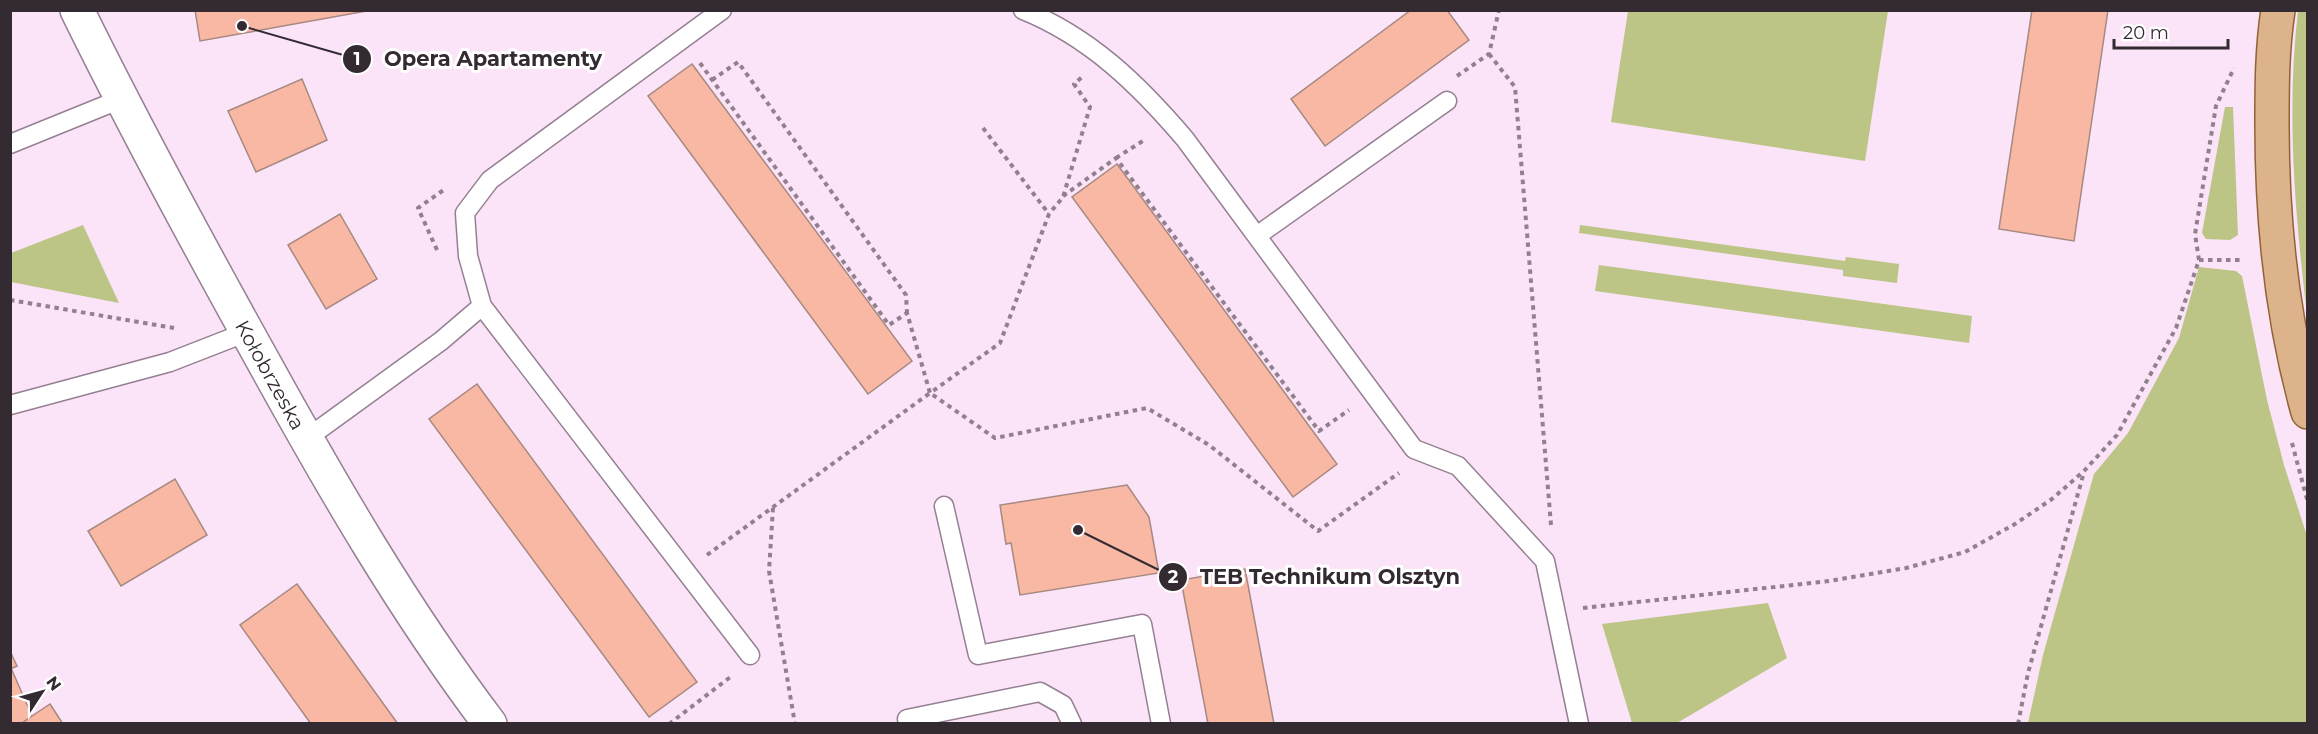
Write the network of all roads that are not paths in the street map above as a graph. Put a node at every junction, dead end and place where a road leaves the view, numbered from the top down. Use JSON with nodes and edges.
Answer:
{"nodes":[{"id":1,"x":76,"y":10,"type":"edge"},
{"id":2,"x":722,"y":10,"type":"edge"},
{"id":3,"x":1023,"y":10,"type":"edge"},
{"id":4,"x":2278,"y":10,"type":"edge"},
{"id":5,"x":121,"y":99,"type":"junction"},
{"id":6,"x":1447,"y":101,"type":"dead end"},
{"id":7,"x":10,"y":144,"type":"edge"},
{"id":8,"x":1258,"y":235,"type":"junction"},
{"id":9,"x":482,"y":306,"type":"junction"},
{"id":10,"x":247,"y":332,"type":"junction"},
{"id":11,"x":10,"y":405,"type":"edge"},
{"id":12,"x":2307,"y":412,"type":"edge"},
{"id":13,"x":306,"y":439,"type":"junction"},
{"id":14,"x":944,"y":506,"type":"dead end"},
{"id":15,"x":750,"y":655,"type":"dead end"},
{"id":16,"x":907,"y":719,"type":"dead end"},
{"id":17,"x":490,"y":723,"type":"edge"},
{"id":18,"x":1072,"y":723,"type":"edge"},
{"id":19,"x":1161,"y":723,"type":"edge"},
{"id":20,"x":1579,"y":723,"type":"edge"}],
"edges":[{"from":1,"to":5,"type":"street","name":"Kołobrzeska"},
{"from":2,"to":9,"type":"lane"},
{"from":3,"to":8,"type":"lane"},
{"from":4,"to":12,"type":"main road"},
{"from":5,"to":7,"type":"lane"},
{"from":5,"to":10,"type":"street","name":"Kołobrzeska"},
{"from":6,"to":8,"type":"lane"},
{"from":8,"to":20,"type":"lane"},
{"from":9,"to":13,"type":"lane"},
{"from":9,"to":15,"type":"lane"},
{"from":10,"to":11,"type":"lane"},
{"from":10,"to":13,"type":"street","name":"Kołobrzeska"},
{"from":13,"to":17,"type":"street","name":"Kołobrzeska"},
{"from":14,"to":19,"type":"lane"},
{"from":16,"to":18,"type":"lane"}]}
